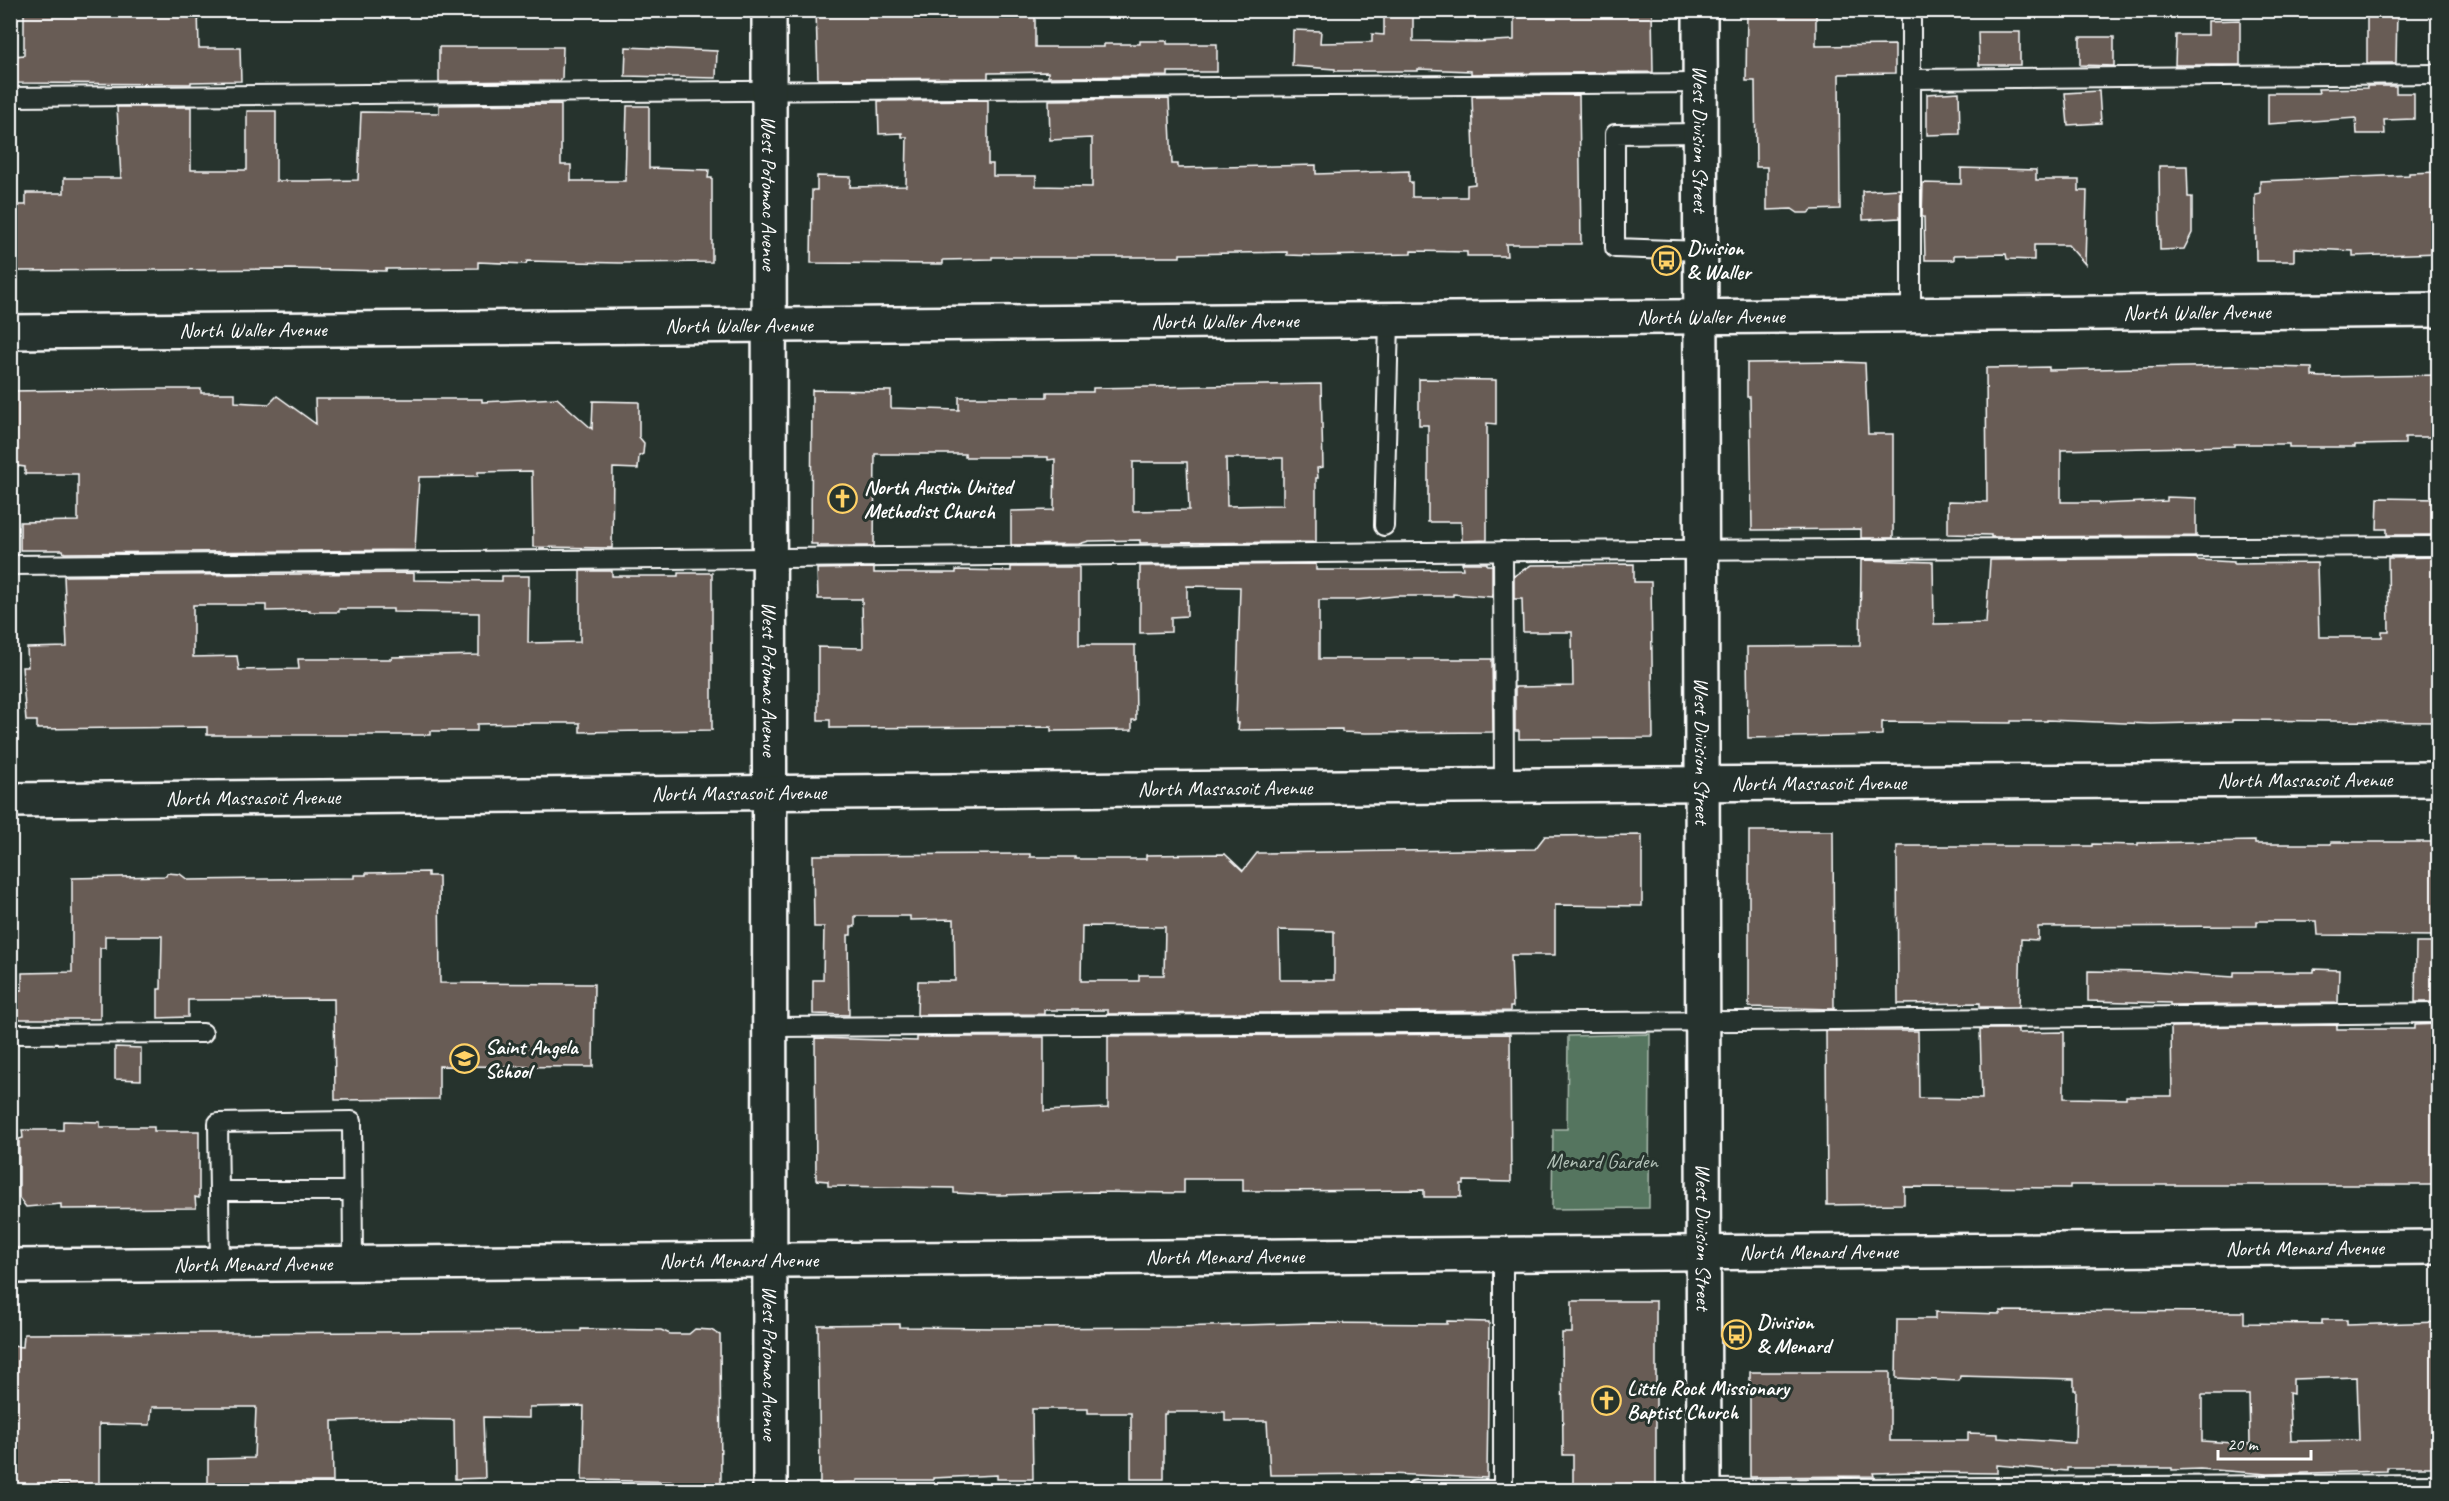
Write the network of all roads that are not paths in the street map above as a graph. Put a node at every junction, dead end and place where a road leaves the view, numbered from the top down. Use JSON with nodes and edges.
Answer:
{"nodes":[{"id":1,"x":769,"y":10,"type":"edge"},
{"id":2,"x":1700,"y":10,"type":"edge"},
{"id":3,"x":1911,"y":10,"type":"edge"},
{"id":4,"x":2439,"y":74,"type":"edge"},
{"id":5,"x":1911,"y":79,"type":"junction"},
{"id":6,"x":1700,"y":83,"type":"junction"},
{"id":7,"x":769,"y":90,"type":"junction"},
{"id":8,"x":10,"y":97,"type":"edge"},
{"id":9,"x":1700,"y":133,"type":"junction"},
{"id":10,"x":1701,"y":251,"type":"junction"},
{"id":11,"x":2439,"y":310,"type":"edge"},
{"id":12,"x":1911,"y":315,"type":"junction"},
{"id":13,"x":1701,"y":317,"type":"junction"},
{"id":14,"x":1389,"y":320,"type":"junction"},
{"id":15,"x":769,"y":326,"type":"junction"},
{"id":16,"x":10,"y":332,"type":"edge"},
{"id":17,"x":1384,"y":526,"type":"dead end"},
{"id":18,"x":2439,"y":546,"type":"edge"},
{"id":19,"x":1702,"y":550,"type":"junction"},
{"id":20,"x":1503,"y":552,"type":"junction"},
{"id":21,"x":769,"y":559,"type":"junction"},
{"id":22,"x":10,"y":565,"type":"edge"},
{"id":23,"x":2439,"y":779,"type":"edge"},
{"id":24,"x":1702,"y":784,"type":"junction"},
{"id":25,"x":1504,"y":786,"type":"junction"},
{"id":26,"x":770,"y":794,"type":"junction"},
{"id":27,"x":10,"y":800,"type":"edge"},
{"id":28,"x":2439,"y":1013,"type":"edge"},
{"id":29,"x":1703,"y":1022,"type":"junction"},
{"id":30,"x":770,"y":1027,"type":"junction"},
{"id":31,"x":203,"y":1033,"type":"dead end"},
{"id":32,"x":10,"y":1034,"type":"edge"},
{"id":33,"x":219,"y":1191,"type":"junction"},
{"id":34,"x":353,"y":1191,"type":"junction"},
{"id":35,"x":2439,"y":1247,"type":"edge"},
{"id":36,"x":1704,"y":1254,"type":"junction"},
{"id":37,"x":1503,"y":1255,"type":"junction"},
{"id":38,"x":770,"y":1260,"type":"junction"},
{"id":39,"x":353,"y":1264,"type":"junction"},
{"id":40,"x":220,"y":1265,"type":"junction"},
{"id":41,"x":10,"y":1266,"type":"edge"},
{"id":42,"x":2439,"y":1484,"type":"edge"},
{"id":43,"x":1503,"y":1490,"type":"edge"},
{"id":44,"x":1704,"y":1490,"type":"edge"},
{"id":45,"x":770,"y":1491,"type":"edge"},
{"id":46,"x":1416,"y":1491,"type":"edge"}],
"edges":[{"from":1,"to":7,"type":"street","name":"West Potomac Avenue"},
{"from":2,"to":6,"type":"street","name":"West Division Street"},
{"from":3,"to":5,"type":"lane"},
{"from":4,"to":5,"type":"lane"},
{"from":5,"to":12,"type":"lane"},
{"from":6,"to":7,"type":"lane"},
{"from":6,"to":9,"type":"street","name":"West Division Street"},
{"from":7,"to":8,"type":"lane"},
{"from":7,"to":15,"type":"street","name":"West Potomac Avenue"},
{"from":9,"to":10,"type":"street","name":"West Division Street"},
{"from":9,"to":10,"type":"lane"},
{"from":10,"to":13,"type":"street","name":"West Division Street"},
{"from":11,"to":12,"type":"street","name":"North Waller Avenue"},
{"from":12,"to":13,"type":"street","name":"North Waller Avenue"},
{"from":13,"to":14,"type":"street","name":"North Waller Avenue"},
{"from":13,"to":19,"type":"street","name":"West Division Street"},
{"from":14,"to":15,"type":"street","name":"North Waller Avenue"},
{"from":14,"to":17,"type":"lane"},
{"from":15,"to":16,"type":"street","name":"North Waller Avenue"},
{"from":15,"to":21,"type":"street","name":"West Potomac Avenue"},
{"from":18,"to":19,"type":"lane"},
{"from":19,"to":20,"type":"lane"},
{"from":19,"to":24,"type":"street","name":"West Division Street"},
{"from":20,"to":21,"type":"lane"},
{"from":20,"to":25,"type":"lane"},
{"from":21,"to":22,"type":"lane"},
{"from":21,"to":26,"type":"street","name":"West Potomac Avenue"},
{"from":23,"to":24,"type":"street","name":"North Massasoit Avenue"},
{"from":24,"to":25,"type":"street","name":"North Massasoit Avenue"},
{"from":24,"to":29,"type":"street","name":"West Division Street"},
{"from":25,"to":26,"type":"street","name":"North Massasoit Avenue"},
{"from":26,"to":27,"type":"street","name":"North Massasoit Avenue"},
{"from":26,"to":30,"type":"street","name":"West Potomac Avenue"},
{"from":28,"to":29,"type":"lane"},
{"from":29,"to":30,"type":"lane"},
{"from":29,"to":36,"type":"street","name":"West Division Street"},
{"from":30,"to":38,"type":"street","name":"West Potomac Avenue"},
{"from":31,"to":32,"type":"lane"},
{"from":33,"to":34,"type":"lane"},
{"from":33,"to":34,"type":"lane"},
{"from":33,"to":40,"type":"lane"},
{"from":34,"to":39,"type":"lane"},
{"from":35,"to":36,"type":"street","name":"North Menard Avenue"},
{"from":36,"to":37,"type":"street","name":"North Menard Avenue"},
{"from":36,"to":44,"type":"street","name":"West Division Street"},
{"from":37,"to":38,"type":"street","name":"North Menard Avenue"},
{"from":37,"to":43,"type":"lane"},
{"from":38,"to":39,"type":"street","name":"North Menard Avenue"},
{"from":38,"to":45,"type":"street","name":"West Potomac Avenue"},
{"from":39,"to":40,"type":"street","name":"North Menard Avenue"},
{"from":40,"to":41,"type":"street","name":"North Menard Avenue"},
{"from":42,"to":44,"type":"lane"},
{"from":43,"to":46,"type":"lane"}]}
